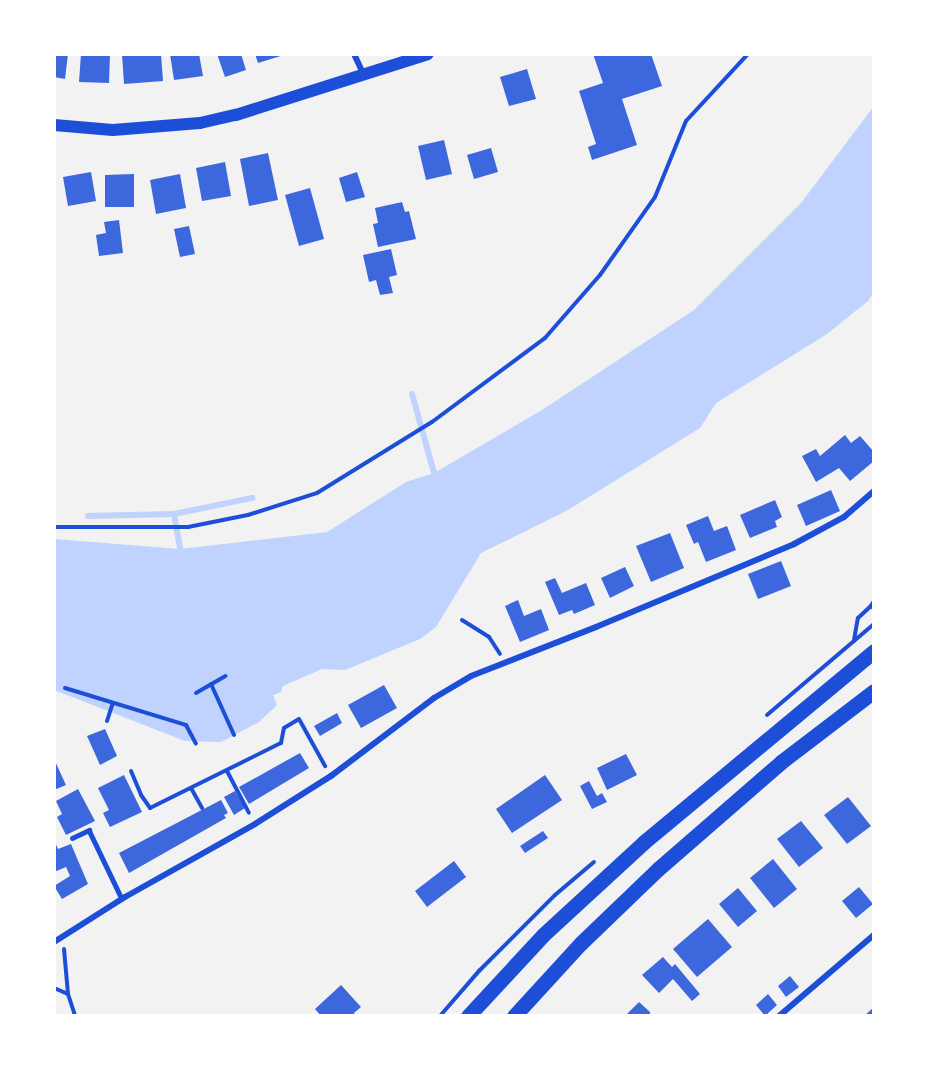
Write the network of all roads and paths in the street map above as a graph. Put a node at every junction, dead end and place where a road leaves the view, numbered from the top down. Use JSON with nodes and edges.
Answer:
{"nodes":[{"id":1,"x":354,"y":54,"type":"edge"},
{"id":2,"x":428,"y":54,"type":"edge"},
{"id":3,"x":748,"y":54,"type":"edge"},
{"id":4,"x":364,"y":75,"type":"junction"},
{"id":5,"x":54,"y":125,"type":"edge"},
{"id":6,"x":874,"y":491,"type":"edge"},
{"id":7,"x":54,"y":527,"type":"edge"},
{"id":8,"x":874,"y":601,"type":"edge"},
{"id":9,"x":872,"y":607,"type":"edge"},
{"id":10,"x":462,"y":620,"type":"dead end"},
{"id":11,"x":854,"y":640,"type":"dead end"},
{"id":12,"x":874,"y":651,"type":"edge"},
{"id":13,"x":506,"y":662,"type":"junction"},
{"id":14,"x":226,"y":676,"type":"dead end"},
{"id":15,"x":211,"y":684,"type":"junction"},
{"id":16,"x":65,"y":688,"type":"dead end"},
{"id":17,"x":874,"y":691,"type":"edge"},
{"id":18,"x":196,"y":693,"type":"dead end"},
{"id":19,"x":113,"y":702,"type":"junction"},
{"id":20,"x":106,"y":721,"type":"dead end"},
{"id":21,"x":234,"y":735,"type":"dead end"},
{"id":22,"x":196,"y":744,"type":"dead end"},
{"id":23,"x":325,"y":765,"type":"dead end"},
{"id":24,"x":131,"y":771,"type":"dead end"},
{"id":25,"x":227,"y":771,"type":"junction"},
{"id":26,"x":191,"y":789,"type":"junction"},
{"id":27,"x":202,"y":808,"type":"dead end"},
{"id":28,"x":248,"y":810,"type":"dead end"},
{"id":29,"x":72,"y":838,"type":"dead end"},
{"id":30,"x":122,"y":899,"type":"junction"},
{"id":31,"x":874,"y":935,"type":"edge"},
{"id":32,"x":63,"y":937,"type":"junction"},
{"id":33,"x":54,"y":942,"type":"edge"},
{"id":34,"x":54,"y":988,"type":"edge"},
{"id":35,"x":68,"y":994,"type":"junction"},
{"id":36,"x":75,"y":1016,"type":"edge"},
{"id":37,"x":468,"y":1016,"type":"edge"},
{"id":38,"x":514,"y":1016,"type":"edge"},
{"id":39,"x":779,"y":1016,"type":"edge"}],
"edges":[{"from":1,"to":4,"type":"street"},
{"from":2,"to":4,"type":"main road"},
{"from":3,"to":7,"type":"path"},
{"from":4,"to":5,"type":"main road"},
{"from":6,"to":13,"type":"street"},
{"from":8,"to":9,"type":"path"},
{"from":9,"to":11,"type":"path"},
{"from":10,"to":13,"type":"path"},
{"from":12,"to":37,"type":"main road"},
{"from":13,"to":30,"type":"street"},
{"from":14,"to":15,"type":"path"},
{"from":15,"to":18,"type":"path"},
{"from":15,"to":21,"type":"path"},
{"from":16,"to":19,"type":"path"},
{"from":17,"to":38,"type":"main road"},
{"from":19,"to":20,"type":"path"},
{"from":19,"to":22,"type":"path"},
{"from":23,"to":25,"type":"path"},
{"from":24,"to":26,"type":"path"},
{"from":25,"to":26,"type":"path"},
{"from":25,"to":28,"type":"path"},
{"from":26,"to":27,"type":"path"},
{"from":29,"to":30,"type":"lane"},
{"from":30,"to":32,"type":"street"},
{"from":31,"to":39,"type":"street"},
{"from":32,"to":33,"type":"street"},
{"from":32,"to":35,"type":"path"},
{"from":34,"to":35,"type":"path"},
{"from":35,"to":36,"type":"path"}]}
